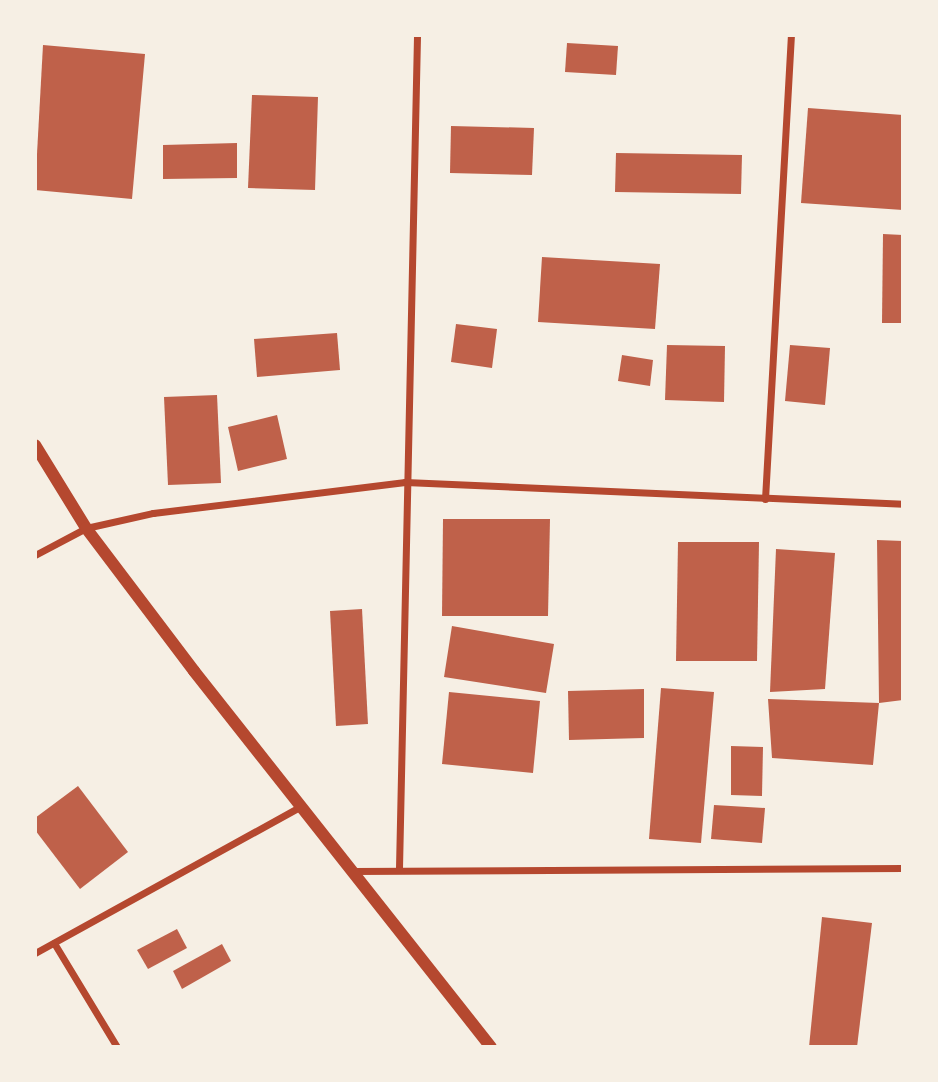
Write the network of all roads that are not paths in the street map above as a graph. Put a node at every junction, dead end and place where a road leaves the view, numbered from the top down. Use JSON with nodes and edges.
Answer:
{"nodes":[{"id":1,"x":417,"y":35,"type":"edge"},
{"id":2,"x":791,"y":35,"type":"edge"},
{"id":3,"x":35,"y":444,"type":"edge"},
{"id":4,"x":405,"y":482,"type":"junction"},
{"id":5,"x":765,"y":499,"type":"junction"},
{"id":6,"x":903,"y":504,"type":"edge"},
{"id":7,"x":86,"y":528,"type":"junction"},
{"id":8,"x":35,"y":555,"type":"edge"},
{"id":9,"x":301,"y":806,"type":"junction"},
{"id":10,"x":399,"y":868,"type":"junction"},
{"id":11,"x":903,"y":868,"type":"edge"},
{"id":12,"x":353,"y":870,"type":"junction"},
{"id":13,"x":54,"y":943,"type":"junction"},
{"id":14,"x":35,"y":953,"type":"edge"},
{"id":15,"x":117,"y":1047,"type":"edge"},
{"id":16,"x":491,"y":1047,"type":"edge"}],
"edges":[{"from":1,"to":4,"type":"street"},
{"from":2,"to":5,"type":"street"},
{"from":3,"to":7,"type":"street"},
{"from":4,"to":5,"type":"street"},
{"from":4,"to":7,"type":"street"},
{"from":4,"to":10,"type":"street"},
{"from":5,"to":6,"type":"street"},
{"from":7,"to":8,"type":"street"},
{"from":7,"to":9,"type":"street"},
{"from":9,"to":12,"type":"street"},
{"from":9,"to":13,"type":"street"},
{"from":10,"to":11,"type":"street"},
{"from":10,"to":12,"type":"street"},
{"from":12,"to":16,"type":"street"},
{"from":13,"to":14,"type":"street"},
{"from":13,"to":15,"type":"street"}]}
